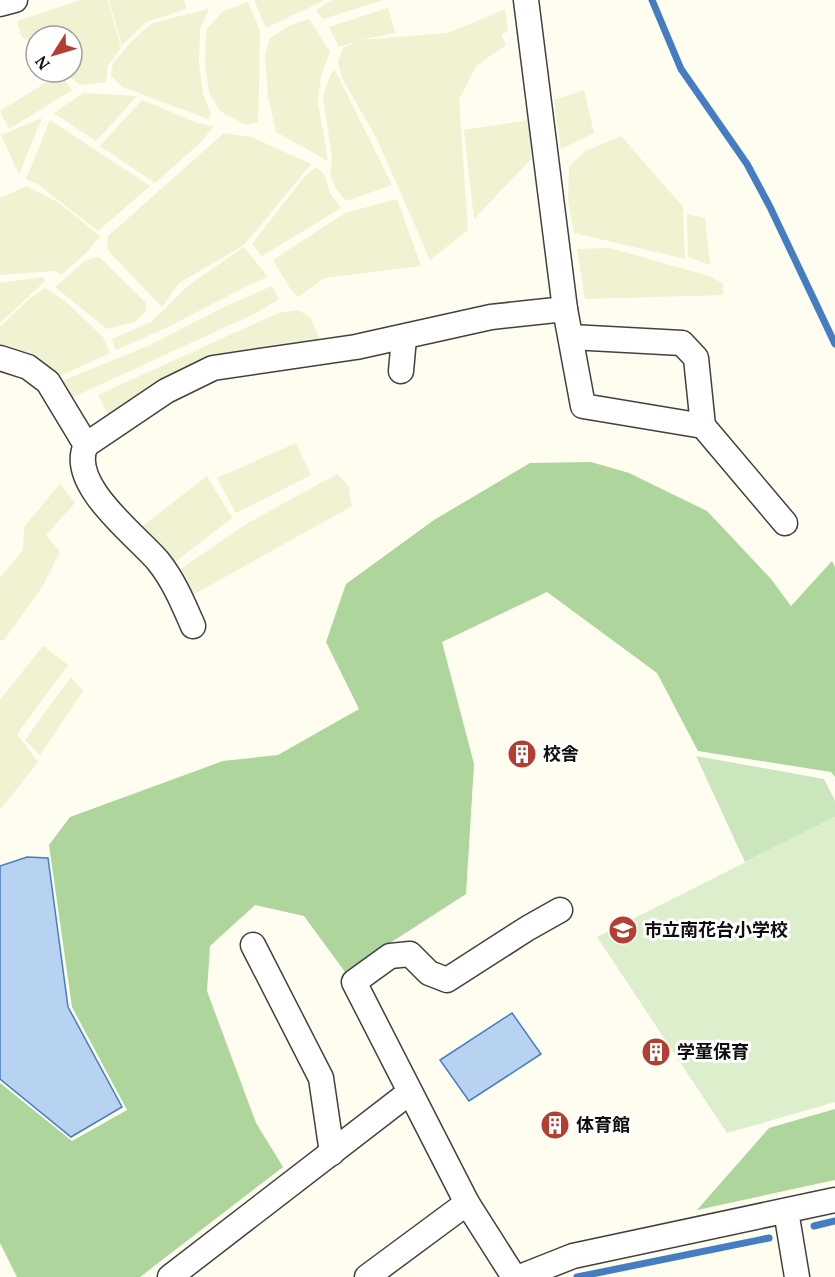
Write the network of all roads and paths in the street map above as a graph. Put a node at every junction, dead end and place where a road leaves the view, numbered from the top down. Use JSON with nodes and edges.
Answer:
{"nodes":[{"id":1,"x":15,"y":0,"type":"edge"},
{"id":2,"x":526,"y":0,"type":"edge"},
{"id":3,"x":0,"y":4,"type":"edge"},
{"id":4,"x":566,"y":309,"type":"junction"},
{"id":5,"x":571,"y":337,"type":"junction"},
{"id":6,"x":404,"y":338,"type":"junction"},
{"id":7,"x":0,"y":358,"type":"edge"},
{"id":8,"x":401,"y":370,"type":"dead end"},
{"id":9,"x":703,"y":426,"type":"junction"},
{"id":10,"x":86,"y":445,"type":"junction"},
{"id":11,"x":785,"y":523,"type":"dead end"},
{"id":12,"x":193,"y":626,"type":"dead end"},
{"id":13,"x":560,"y":910,"type":"dead end"},
{"id":14,"x":253,"y":945,"type":"dead end"},
{"id":15,"x":410,"y":1092,"type":"junction"},
{"id":16,"x":332,"y":1153,"type":"junction"},
{"id":17,"x":835,"y":1200,"type":"edge"},
{"id":18,"x":467,"y":1203,"type":"junction"},
{"id":19,"x":786,"y":1211,"type":"junction"},
{"id":20,"x":170,"y":1277,"type":"edge"},
{"id":21,"x":367,"y":1277,"type":"edge"},
{"id":22,"x":514,"y":1277,"type":"edge"},
{"id":23,"x":520,"y":1277,"type":"edge"},
{"id":24,"x":797,"y":1277,"type":"edge"}],
"edges":[{"from":1,"to":3,"type":"street"},
{"from":2,"to":4,"type":"street"},
{"from":4,"to":5,"type":"street"},
{"from":4,"to":6,"type":"street"},
{"from":5,"to":9,"type":"street"},
{"from":5,"to":9,"type":"street"},
{"from":6,"to":8,"type":"street"},
{"from":6,"to":10,"type":"street"},
{"from":7,"to":10,"type":"street"},
{"from":9,"to":11,"type":"street"},
{"from":10,"to":12,"type":"street"},
{"from":13,"to":15,"type":"street"},
{"from":14,"to":16,"type":"street"},
{"from":15,"to":16,"type":"street"},
{"from":15,"to":18,"type":"street"},
{"from":16,"to":20,"type":"street"},
{"from":17,"to":19,"type":"street"},
{"from":18,"to":21,"type":"street"},
{"from":18,"to":22,"type":"street"},
{"from":19,"to":23,"type":"street"},
{"from":19,"to":24,"type":"street"}]}
